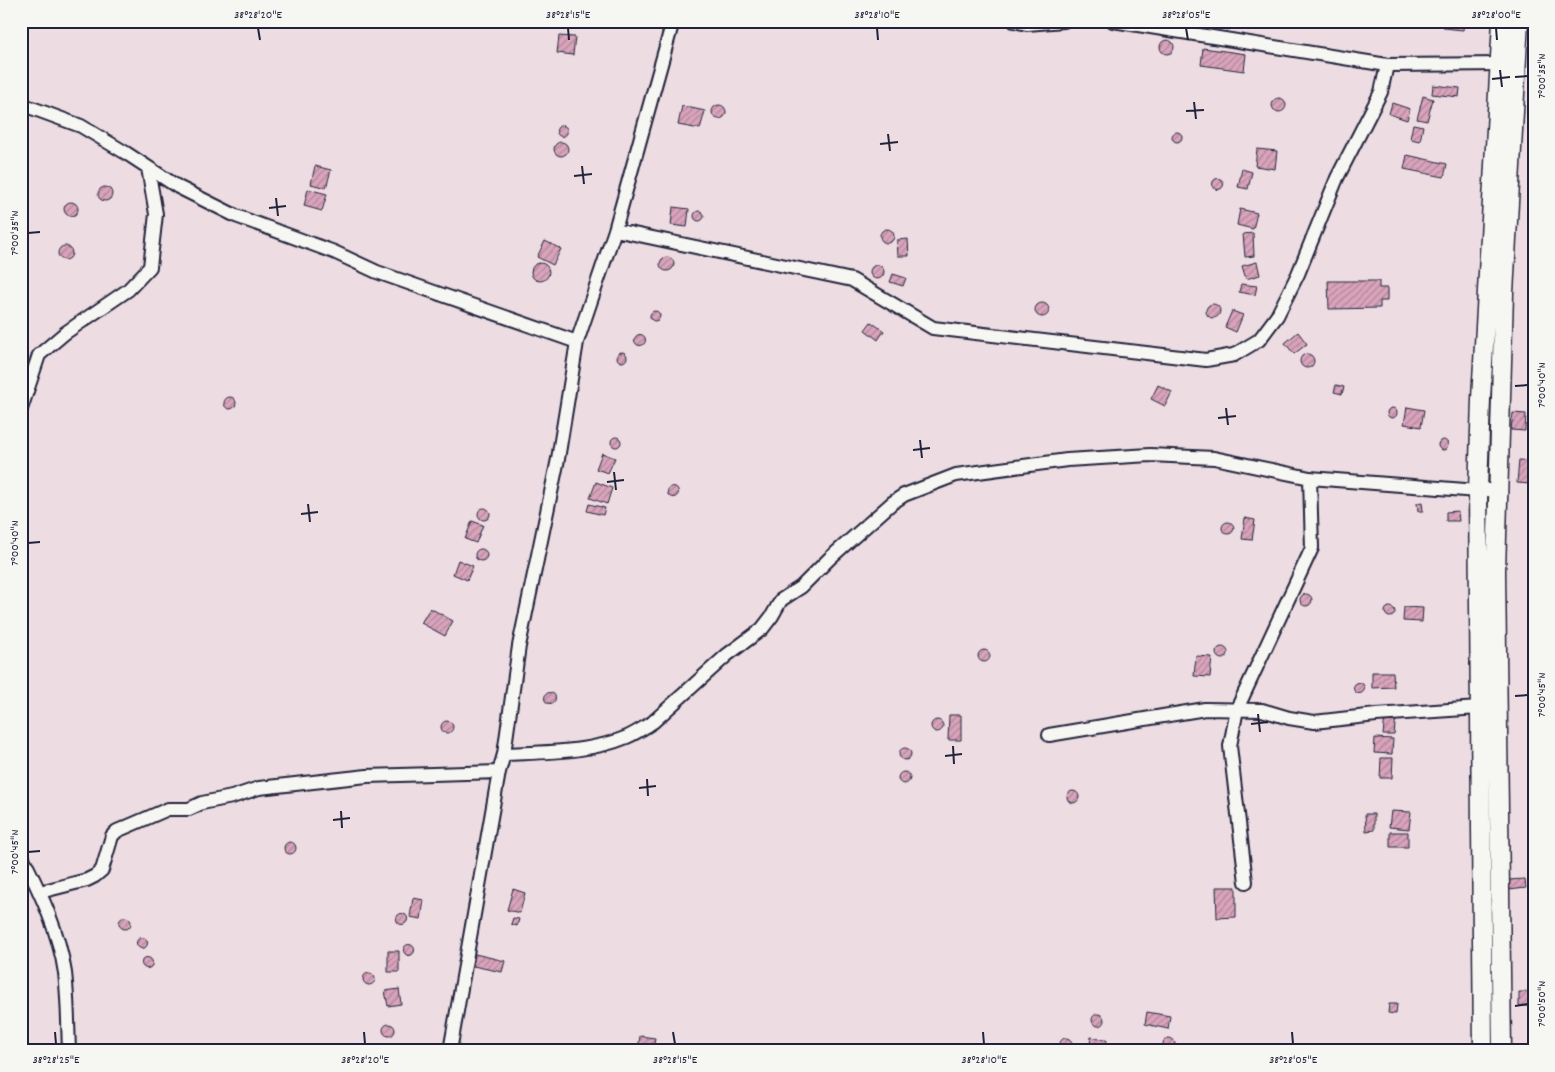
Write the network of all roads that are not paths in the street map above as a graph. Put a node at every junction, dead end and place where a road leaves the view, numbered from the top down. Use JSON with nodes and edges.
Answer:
{"nodes":[{"id":1,"x":673,"y":21,"type":"edge"},
{"id":2,"x":1014,"y":21,"type":"edge"},
{"id":3,"x":1064,"y":21,"type":"edge"},
{"id":4,"x":1113,"y":21,"type":"edge"},
{"id":5,"x":1502,"y":21,"type":"edge"},
{"id":6,"x":1520,"y":21,"type":"edge"},
{"id":7,"x":1500,"y":64,"type":"junction"},
{"id":8,"x":1387,"y":65,"type":"junction"},
{"id":9,"x":1517,"y":65,"type":"junction"},
{"id":10,"x":21,"y":104,"type":"edge"},
{"id":11,"x":148,"y":168,"type":"junction"},
{"id":12,"x":615,"y":230,"type":"junction"},
{"id":13,"x":577,"y":342,"type":"junction"},
{"id":14,"x":21,"y":409,"type":"edge"},
{"id":15,"x":1310,"y":478,"type":"junction"},
{"id":16,"x":1499,"y":489,"type":"junction"},
{"id":17,"x":1478,"y":491,"type":"junction"},
{"id":18,"x":1479,"y":708,"type":"junction"},
{"id":19,"x":1237,"y":709,"type":"junction"},
{"id":20,"x":1049,"y":736,"type":"dead end"},
{"id":21,"x":504,"y":754,"type":"junction"},
{"id":22,"x":499,"y":772,"type":"junction"},
{"id":23,"x":21,"y":854,"type":"edge"},
{"id":24,"x":1246,"y":882,"type":"dead end"},
{"id":25,"x":40,"y":892,"type":"junction"},
{"id":26,"x":69,"y":1051,"type":"edge"},
{"id":27,"x":450,"y":1051,"type":"edge"},
{"id":28,"x":1483,"y":1051,"type":"edge"},
{"id":29,"x":1502,"y":1051,"type":"edge"}],
"edges":[{"from":1,"to":12,"type":"street"},
{"from":2,"to":3,"type":"street"},
{"from":4,"to":8,"type":"street"},
{"from":5,"to":7,"type":"main road"},
{"from":6,"to":9,"type":"main road"},
{"from":7,"to":8,"type":"street"},
{"from":7,"to":9,"type":"street"},
{"from":7,"to":17,"type":"main road"},
{"from":8,"to":12,"type":"street"},
{"from":9,"to":16,"type":"main road"},
{"from":10,"to":11,"type":"street"},
{"from":11,"to":13,"type":"street"},
{"from":11,"to":14,"type":"street"},
{"from":12,"to":13,"type":"street"},
{"from":13,"to":21,"type":"street"},
{"from":15,"to":17,"type":"street"},
{"from":15,"to":19,"type":"street"},
{"from":15,"to":21,"type":"street"},
{"from":16,"to":17,"type":"street"},
{"from":16,"to":29,"type":"main road"},
{"from":17,"to":18,"type":"main road"},
{"from":18,"to":19,"type":"street"},
{"from":18,"to":28,"type":"main road"},
{"from":19,"to":20,"type":"street"},
{"from":19,"to":24,"type":"street"},
{"from":21,"to":22,"type":"street"},
{"from":22,"to":25,"type":"street"},
{"from":22,"to":27,"type":"street"},
{"from":23,"to":25,"type":"street"},
{"from":25,"to":26,"type":"street"}]}
